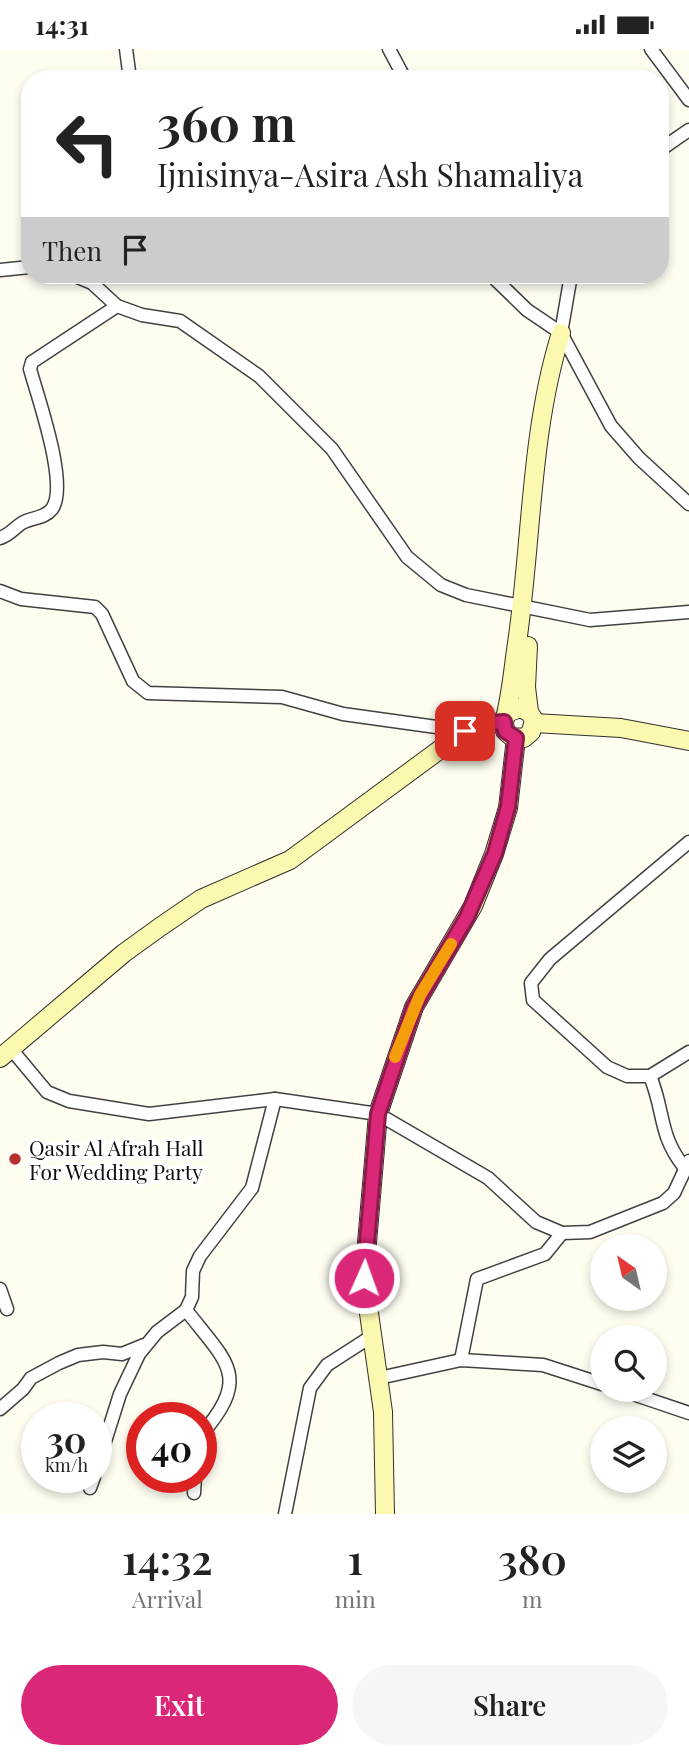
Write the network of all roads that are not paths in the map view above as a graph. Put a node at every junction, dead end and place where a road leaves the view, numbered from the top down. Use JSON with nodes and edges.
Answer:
{"nodes":[{"id":1,"x":126,"y":49,"type":"edge"},
{"id":2,"x":389,"y":49,"type":"edge"},
{"id":3,"x":651,"y":49,"type":"edge"},
{"id":4,"x":129,"y":70,"type":"edge"},
{"id":5,"x":400,"y":70,"type":"edge"},
{"id":6,"x":667,"y":70,"type":"edge"},
{"id":7,"x":669,"y":73,"type":"edge"},
{"id":8,"x":689,"y":100,"type":"edge"},
{"id":9,"x":689,"y":130,"type":"edge"},
{"id":10,"x":669,"y":144,"type":"edge"},
{"id":11,"x":21,"y":268,"type":"edge"},
{"id":12,"x":0,"y":270,"type":"edge"},
{"id":13,"x":93,"y":284,"type":"edge"},
{"id":14,"x":499,"y":284,"type":"edge"},
{"id":15,"x":569,"y":284,"type":"edge"},
{"id":16,"x":117,"y":306,"type":"junction"},
{"id":17,"x":561,"y":333,"type":"junction"},
{"id":18,"x":689,"y":504,"type":"edge"},
{"id":19,"x":0,"y":538,"type":"edge"},
{"id":20,"x":0,"y":591,"type":"edge"},
{"id":21,"x":528,"y":605,"type":"junction"},
{"id":22,"x":689,"y":612,"type":"edge"},
{"id":23,"x":532,"y":717,"type":"junction"},
{"id":24,"x":505,"y":718,"type":"junction"},
{"id":25,"x":465,"y":731,"type":"junction"},
{"id":26,"x":516,"y":738,"type":"junction"},
{"id":27,"x":689,"y":741,"type":"edge"},
{"id":28,"x":689,"y":842,"type":"edge"},
{"id":29,"x":689,"y":1052,"type":"edge"},
{"id":30,"x":6,"y":1054,"type":"edge"},
{"id":31,"x":650,"y":1076,"type":"junction"},
{"id":32,"x":275,"y":1099,"type":"junction"},
{"id":33,"x":378,"y":1114,"type":"junction"},
{"id":34,"x":687,"y":1164,"type":"edge"},
{"id":35,"x":562,"y":1233,"type":"junction"},
{"id":36,"x":0,"y":1289,"type":"edge"},
{"id":37,"x":7,"y":1309,"type":"dead end"},
{"id":38,"x":186,"y":1310,"type":"junction"},
{"id":39,"x":372,"y":1336,"type":"junction"},
{"id":40,"x":148,"y":1343,"type":"junction"},
{"id":41,"x":461,"y":1360,"type":"junction"},
{"id":42,"x":379,"y":1378,"type":"junction"},
{"id":43,"x":590,"y":1380,"type":"edge"},
{"id":44,"x":656,"y":1402,"type":"edge"},
{"id":45,"x":0,"y":1409,"type":"edge"},
{"id":46,"x":689,"y":1413,"type":"edge"},
{"id":47,"x":217,"y":1417,"type":"edge"},
{"id":48,"x":112,"y":1419,"type":"edge"},
{"id":49,"x":285,"y":1514,"type":"edge"},
{"id":50,"x":386,"y":1514,"type":"edge"}],
"edges":[{"from":1,"to":4,"type":"street"},
{"from":2,"to":5,"type":"street"},
{"from":3,"to":6,"type":"street"},
{"from":7,"to":8,"type":"street"},
{"from":9,"to":10,"type":"street"},
{"from":11,"to":12,"type":"street"},
{"from":13,"to":16,"type":"street"},
{"from":14,"to":17,"type":"street"},
{"from":15,"to":17,"type":"street"},
{"from":16,"to":19,"type":"street"},
{"from":16,"to":21,"type":"street"},
{"from":17,"to":18,"type":"street"},
{"from":17,"to":21,"type":"street"},
{"from":20,"to":25,"type":"street"},
{"from":21,"to":22,"type":"street"},
{"from":21,"to":23,"type":"street"},
{"from":21,"to":24,"type":"street"},
{"from":23,"to":24,"type":"street"},
{"from":23,"to":26,"type":"street"},
{"from":23,"to":27,"type":"street"},
{"from":24,"to":25,"type":"street"},
{"from":24,"to":26,"type":"street"},
{"from":25,"to":30,"type":"street"},
{"from":26,"to":33,"type":"street"},
{"from":28,"to":31,"type":"street"},
{"from":29,"to":31,"type":"street"},
{"from":30,"to":32,"type":"street"},
{"from":31,"to":34,"type":"street"},
{"from":32,"to":33,"type":"street"},
{"from":32,"to":38,"type":"street"},
{"from":33,"to":35,"type":"street"},
{"from":33,"to":39,"type":"street"},
{"from":34,"to":35,"type":"street"},
{"from":35,"to":41,"type":"street"},
{"from":36,"to":37,"type":"street"},
{"from":38,"to":40,"type":"street"},
{"from":38,"to":47,"type":"street"},
{"from":39,"to":42,"type":"street"},
{"from":39,"to":49,"type":"street"},
{"from":40,"to":45,"type":"street"},
{"from":40,"to":48,"type":"street"},
{"from":41,"to":42,"type":"street"},
{"from":41,"to":43,"type":"street"},
{"from":42,"to":50,"type":"street"},
{"from":44,"to":46,"type":"street"}]}
